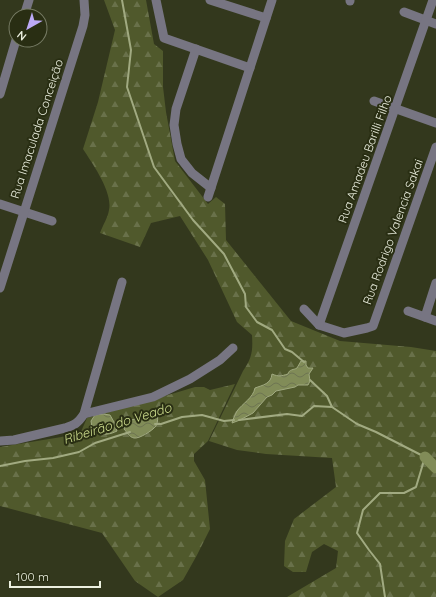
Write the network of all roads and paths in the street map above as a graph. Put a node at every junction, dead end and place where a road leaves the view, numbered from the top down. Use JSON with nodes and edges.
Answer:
{"nodes":[{"id":1,"x":84,"y":0,"type":"edge"},
{"id":2,"x":156,"y":0,"type":"edge"},
{"id":3,"x":210,"y":0,"type":"edge"},
{"id":4,"x":272,"y":0,"type":"edge"},
{"id":5,"x":433,"y":0,"type":"edge"},
{"id":6,"x":404,"y":12,"type":"dead end"},
{"id":7,"x":266,"y":18,"type":"junction"},
{"id":8,"x":426,"y":20,"type":"junction"},
{"id":9,"x":436,"y":24,"type":"edge"},
{"id":10,"x":14,"y":48,"type":"edge"},
{"id":11,"x":196,"y":49,"type":"junction"},
{"id":12,"x":250,"y":68,"type":"junction"},
{"id":13,"x":0,"y":94,"type":"edge"},
{"id":14,"x":374,"y":100,"type":"dead end"},
{"id":15,"x":396,"y":108,"type":"junction"},
{"id":16,"x":436,"y":123,"type":"edge"},
{"id":17,"x":436,"y":147,"type":"edge"},
{"id":18,"x":0,"y":204,"type":"edge"},
{"id":19,"x":24,"y":211,"type":"junction"},
{"id":20,"x":52,"y":221,"type":"dead end"},
{"id":21,"x":122,"y":282,"type":"dead end"},
{"id":22,"x":436,"y":284,"type":"edge"},
{"id":23,"x":0,"y":288,"type":"edge"},
{"id":24,"x":304,"y":309,"type":"dead end"},
{"id":25,"x":408,"y":311,"type":"dead end"},
{"id":26,"x":425,"y":317,"type":"junction"},
{"id":27,"x":436,"y":321,"type":"edge"},
{"id":28,"x":318,"y":325,"type":"junction"},
{"id":29,"x":233,"y":348,"type":"dead end"},
{"id":30,"x":84,"y":414,"type":"junction"},
{"id":31,"x":0,"y":441,"type":"edge"}],
"edges":[{"from":1,"to":19,"type":"street","name":"Rua Imaculada Conceição"},
{"from":2,"to":11,"type":"street"},
{"from":3,"to":7,"type":"street"},
{"from":4,"to":7,"type":"street"},
{"from":5,"to":8,"type":"street","name":"Rua Amadeu Barilli Filho"},
{"from":6,"to":8,"type":"street"},
{"from":7,"to":12,"type":"street"},
{"from":8,"to":9,"type":"street"},
{"from":8,"to":15,"type":"street","name":"Rua Amadeu Barilli Filho"},
{"from":10,"to":13,"type":"street"},
{"from":11,"to":12,"type":"street"},
{"from":11,"to":12,"type":"street"},
{"from":14,"to":15,"type":"street"},
{"from":15,"to":16,"type":"street"},
{"from":15,"to":28,"type":"street","name":"Rua Amadeu Barilli Filho"},
{"from":17,"to":28,"type":"street","name":"Rua Rodrigo Valencia Sakai"},
{"from":18,"to":19,"type":"street"},
{"from":19,"to":20,"type":"street"},
{"from":19,"to":23,"type":"street","name":"Rua Imaculada Conceição"},
{"from":21,"to":30,"type":"street"},
{"from":22,"to":26,"type":"street"},
{"from":24,"to":28,"type":"street"},
{"from":25,"to":26,"type":"street"},
{"from":26,"to":27,"type":"street"},
{"from":29,"to":30,"type":"street"},
{"from":30,"to":31,"type":"street"}]}
